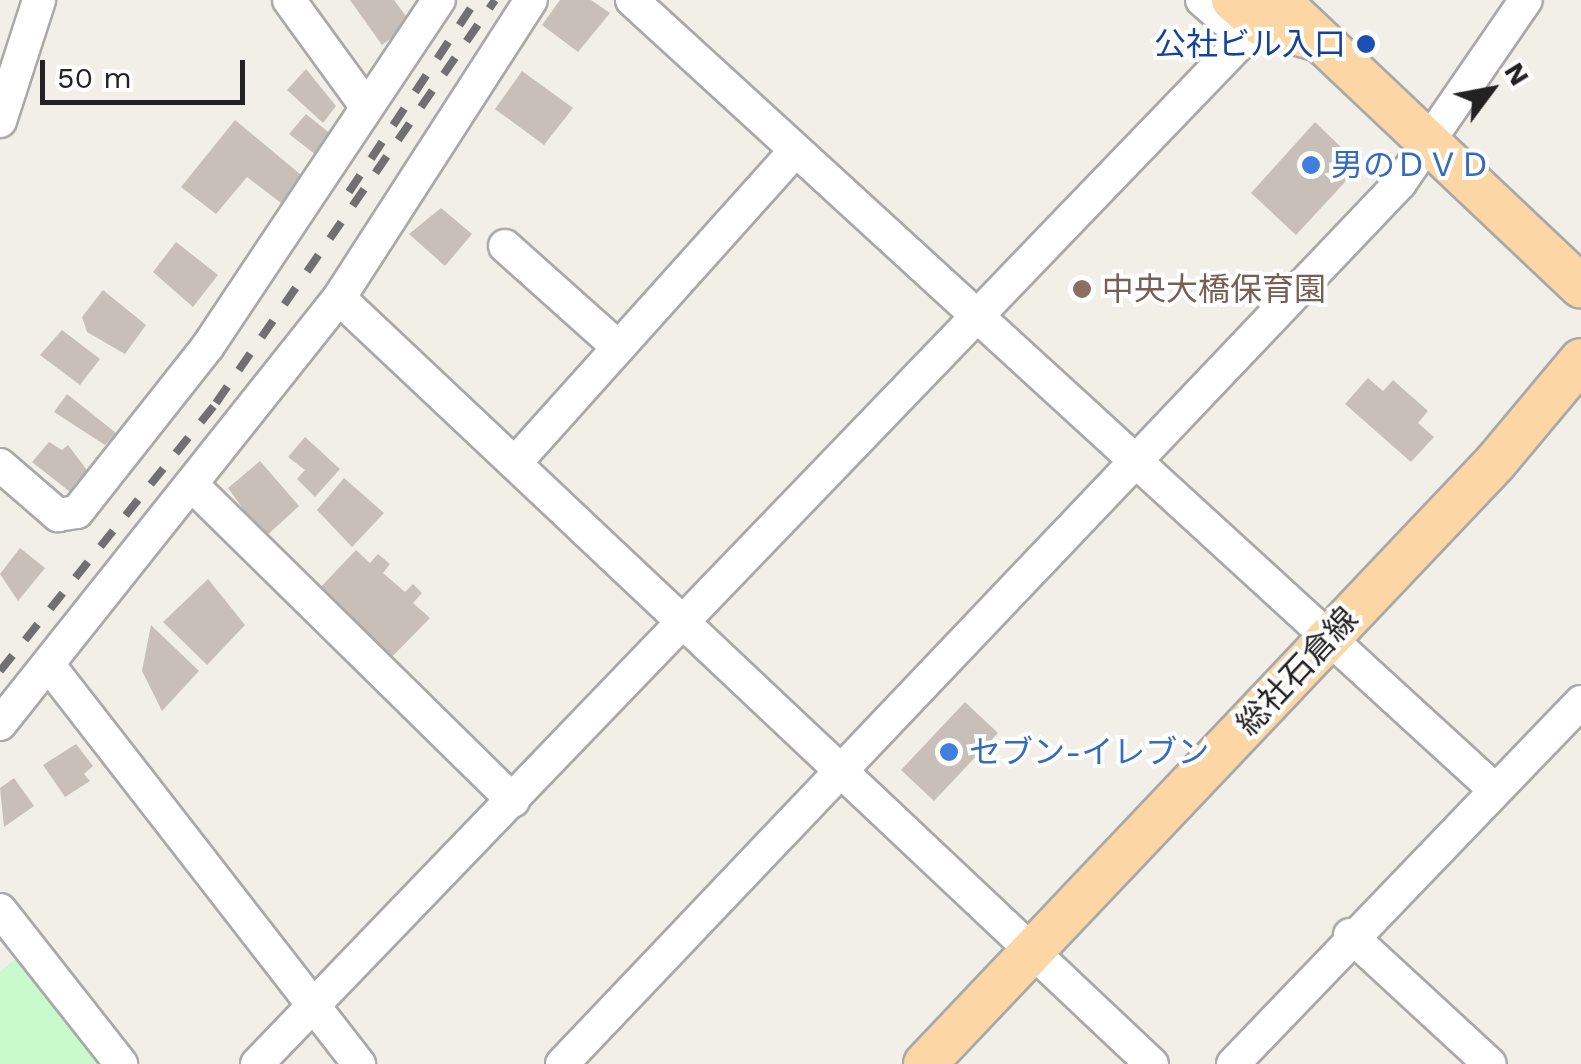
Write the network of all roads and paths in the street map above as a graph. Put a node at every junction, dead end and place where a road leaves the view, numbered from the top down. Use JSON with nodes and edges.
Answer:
{"nodes":[{"id":1,"x":39,"y":0,"type":"edge"},
{"id":2,"x":289,"y":0,"type":"edge"},
{"id":3,"x":439,"y":0,"type":"edge"},
{"id":4,"x":531,"y":0,"type":"edge"},
{"id":5,"x":632,"y":0,"type":"edge"},
{"id":6,"x":1202,"y":0,"type":"edge"},
{"id":7,"x":1526,"y":0,"type":"edge"},
{"id":8,"x":1254,"y":16,"type":"edge"},
{"id":9,"x":366,"y":106,"type":"junction"},
{"id":10,"x":0,"y":121,"type":"edge"},
{"id":11,"x":1430,"y":150,"type":"junction"},
{"id":12,"x":793,"y":153,"type":"junction"},
{"id":13,"x":505,"y":246,"type":"dead end"},
{"id":14,"x":1581,"y":287,"type":"edge"},
{"id":15,"x":338,"y":298,"type":"junction"},
{"id":16,"x":976,"y":320,"type":"junction"},
{"id":17,"x":618,"y":347,"type":"junction"},
{"id":18,"x":1581,"y":360,"type":"edge"},
{"id":19,"x":1136,"y":462,"type":"junction"},
{"id":20,"x":516,"y":463,"type":"junction"},
{"id":21,"x":0,"y":465,"type":"edge"},
{"id":22,"x":196,"y":488,"type":"junction"},
{"id":23,"x":681,"y":628,"type":"junction"},
{"id":24,"x":1330,"y":638,"type":"junction"},
{"id":25,"x":50,"y":668,"type":"junction"},
{"id":26,"x":1581,"y":702,"type":"edge"},
{"id":27,"x":0,"y":724,"type":"edge"},
{"id":28,"x":838,"y":774,"type":"junction"},
{"id":29,"x":1495,"y":790,"type":"junction"},
{"id":30,"x":513,"y":801,"type":"junction"},
{"id":31,"x":0,"y":910,"type":"edge"},
{"id":32,"x":1350,"y":935,"type":"junction"},
{"id":33,"x":11,"y":946,"type":"edge"},
{"id":34,"x":1031,"y":952,"type":"junction"},
{"id":35,"x":316,"y":1010,"type":"junction"},
{"id":36,"x":121,"y":1064,"type":"edge"},
{"id":37,"x":257,"y":1064,"type":"edge"},
{"id":38,"x":359,"y":1064,"type":"edge"},
{"id":39,"x":562,"y":1064,"type":"edge"},
{"id":40,"x":926,"y":1064,"type":"edge"},
{"id":41,"x":1152,"y":1064,"type":"edge"},
{"id":42,"x":1233,"y":1064,"type":"edge"},
{"id":43,"x":1490,"y":1064,"type":"edge"}],
"edges":[{"from":1,"to":10,"type":"street"},
{"from":2,"to":9,"type":"street"},
{"from":3,"to":9,"type":"street"},
{"from":4,"to":15,"type":"street"},
{"from":5,"to":12,"type":"street"},
{"from":6,"to":8,"type":"street"},
{"from":7,"to":11,"type":"street"},
{"from":8,"to":11,"type":"main road"},
{"from":8,"to":16,"type":"street"},
{"from":9,"to":21,"type":"street"},
{"from":11,"to":14,"type":"main road"},
{"from":11,"to":19,"type":"street"},
{"from":12,"to":16,"type":"street"},
{"from":12,"to":17,"type":"street"},
{"from":13,"to":17,"type":"street"},
{"from":15,"to":20,"type":"street"},
{"from":15,"to":22,"type":"street"},
{"from":16,"to":19,"type":"street"},
{"from":16,"to":23,"type":"street"},
{"from":17,"to":20,"type":"street"},
{"from":18,"to":24,"type":"main road","name":"総社石倉線"},
{"from":19,"to":24,"type":"street"},
{"from":19,"to":28,"type":"street"},
{"from":20,"to":23,"type":"street"},
{"from":22,"to":25,"type":"street"},
{"from":22,"to":30,"type":"street"},
{"from":23,"to":28,"type":"street"},
{"from":23,"to":30,"type":"street"},
{"from":24,"to":29,"type":"street"},
{"from":24,"to":34,"type":"main road","name":"総社石倉線"},
{"from":25,"to":27,"type":"street"},
{"from":25,"to":35,"type":"street"},
{"from":26,"to":29,"type":"street"},
{"from":28,"to":34,"type":"street"},
{"from":28,"to":39,"type":"street"},
{"from":29,"to":32,"type":"street"},
{"from":30,"to":35,"type":"street"},
{"from":31,"to":33,"type":"street"},
{"from":32,"to":42,"type":"street"},
{"from":32,"to":43,"type":"street"},
{"from":33,"to":36,"type":"street"},
{"from":34,"to":40,"type":"main road","name":"総社石倉線"},
{"from":34,"to":41,"type":"street"},
{"from":35,"to":37,"type":"street"},
{"from":35,"to":38,"type":"street"}]}
